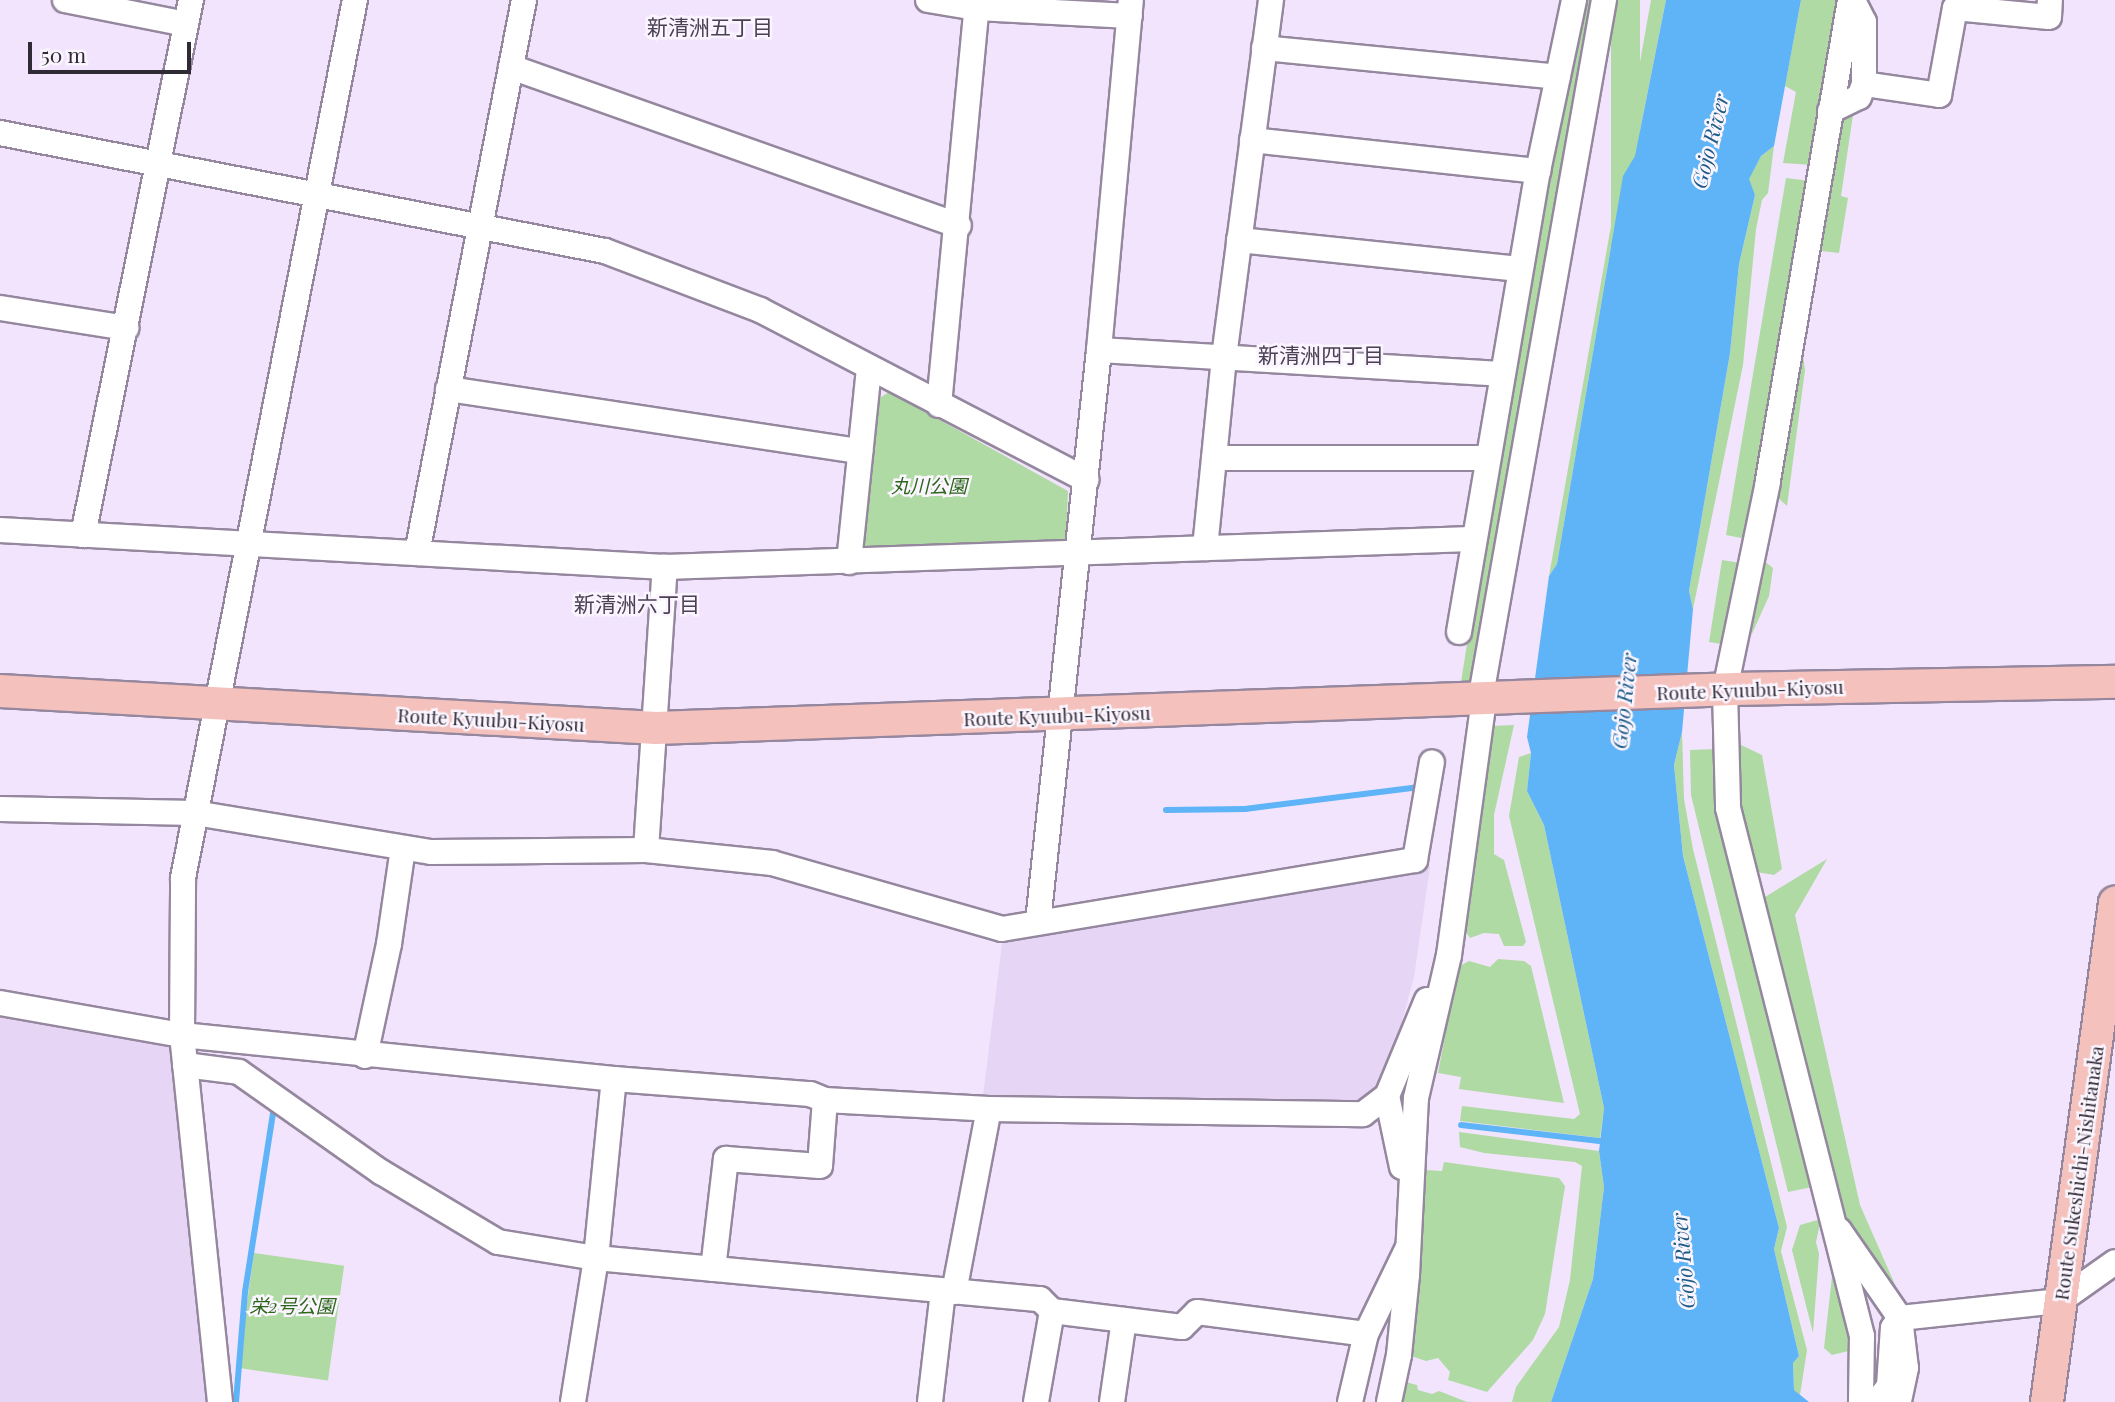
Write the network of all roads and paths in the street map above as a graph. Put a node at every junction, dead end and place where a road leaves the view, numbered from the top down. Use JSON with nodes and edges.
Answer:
{"nodes":[{"id":1,"x":65,"y":0,"type":"edge"},
{"id":2,"x":355,"y":0,"type":"edge"},
{"id":3,"x":524,"y":0,"type":"edge"},
{"id":4,"x":928,"y":0,"type":"edge"},
{"id":5,"x":1271,"y":0,"type":"edge"},
{"id":6,"x":1574,"y":0,"type":"edge"},
{"id":7,"x":1604,"y":0,"type":"edge"},
{"id":8,"x":1852,"y":0,"type":"edge"},
{"id":9,"x":2050,"y":0,"type":"edge"},
{"id":10,"x":977,"y":4,"type":"edge"},
{"id":11,"x":1130,"y":8,"type":"edge"},
{"id":12,"x":188,"y":12,"type":"edge"},
{"id":13,"x":1264,"y":48,"type":"junction"},
{"id":14,"x":511,"y":67,"type":"junction"},
{"id":15,"x":1558,"y":77,"type":"junction"},
{"id":16,"x":1864,"y":84,"type":"junction"},
{"id":17,"x":1830,"y":111,"type":"junction"},
{"id":18,"x":0,"y":133,"type":"edge"},
{"id":19,"x":1252,"y":140,"type":"junction"},
{"id":20,"x":159,"y":165,"type":"junction"},
{"id":21,"x":1538,"y":171,"type":"junction"},
{"id":22,"x":319,"y":197,"type":"junction"},
{"id":23,"x":959,"y":226,"type":"junction"},
{"id":24,"x":479,"y":227,"type":"junction"},
{"id":25,"x":1240,"y":240,"type":"junction"},
{"id":26,"x":1520,"y":269,"type":"junction"},
{"id":27,"x":0,"y":308,"type":"edge"},
{"id":28,"x":125,"y":328,"type":"junction"},
{"id":29,"x":1099,"y":350,"type":"junction"},
{"id":30,"x":1224,"y":357,"type":"junction"},
{"id":31,"x":869,"y":368,"type":"junction"},
{"id":32,"x":1501,"y":374,"type":"junction"},
{"id":33,"x":448,"y":389,"type":"junction"},
{"id":34,"x":939,"y":405,"type":"junction"},
{"id":35,"x":860,"y":451,"type":"junction"},
{"id":36,"x":1214,"y":458,"type":"junction"},
{"id":37,"x":1486,"y":458,"type":"junction"},
{"id":38,"x":1086,"y":480,"type":"junction"},
{"id":39,"x":0,"y":530,"type":"edge"},
{"id":40,"x":83,"y":535,"type":"junction"},
{"id":41,"x":1472,"y":540,"type":"junction"},
{"id":42,"x":251,"y":544,"type":"junction"},
{"id":43,"x":1205,"y":548,"type":"junction"},
{"id":44,"x":417,"y":552,"type":"junction"},
{"id":45,"x":1078,"y":552,"type":"junction"},
{"id":46,"x":849,"y":562,"type":"junction"},
{"id":47,"x":665,"y":567,"type":"junction"},
{"id":48,"x":1459,"y":632,"type":"dead end"},
{"id":49,"x":2115,"y":682,"type":"edge"},
{"id":50,"x":1719,"y":690,"type":"junction"},
{"id":51,"x":0,"y":691,"type":"edge"},
{"id":52,"x":1485,"y":701,"type":"junction"},
{"id":53,"x":219,"y":705,"type":"junction"},
{"id":54,"x":1062,"y":716,"type":"junction"},
{"id":55,"x":656,"y":729,"type":"junction"},
{"id":56,"x":1432,"y":762,"type":"dead end"},
{"id":57,"x":0,"y":809,"type":"edge"},
{"id":58,"x":195,"y":813,"type":"junction"},
{"id":59,"x":402,"y":848,"type":"junction"},
{"id":60,"x":646,"y":850,"type":"junction"},
{"id":61,"x":2115,"y":903,"type":"edge"},
{"id":62,"x":1038,"y":922,"type":"junction"},
{"id":63,"x":1449,"y":955,"type":"junction"},
{"id":64,"x":0,"y":1003,"type":"edge"},
{"id":65,"x":2108,"y":1019,"type":"edge"},
{"id":66,"x":182,"y":1035,"type":"junction"},
{"id":67,"x":365,"y":1056,"type":"junction"},
{"id":68,"x":185,"y":1065,"type":"junction"},
{"id":69,"x":614,"y":1079,"type":"junction"},
{"id":70,"x":1387,"y":1096,"type":"junction"},
{"id":71,"x":825,"y":1100,"type":"junction"},
{"id":72,"x":989,"y":1109,"type":"junction"},
{"id":73,"x":1408,"y":1189,"type":"junction"},
{"id":74,"x":1832,"y":1221,"type":"junction"},
{"id":75,"x":1407,"y":1249,"type":"junction"},
{"id":76,"x":596,"y":1258,"type":"junction"},
{"id":77,"x":2115,"y":1262,"type":"edge"},
{"id":78,"x":713,"y":1269,"type":"junction"},
{"id":79,"x":948,"y":1291,"type":"junction"},
{"id":80,"x":2060,"y":1301,"type":"junction"},
{"id":81,"x":1052,"y":1311,"type":"junction"},
{"id":82,"x":1900,"y":1318,"type":"junction"},
{"id":83,"x":1125,"y":1320,"type":"junction"},
{"id":84,"x":1366,"y":1334,"type":"junction"},
{"id":85,"x":1399,"y":1354,"type":"junction"},
{"id":86,"x":220,"y":1402,"type":"edge"},
{"id":87,"x":573,"y":1402,"type":"edge"},
{"id":88,"x":930,"y":1402,"type":"edge"},
{"id":89,"x":1036,"y":1402,"type":"edge"},
{"id":90,"x":1112,"y":1402,"type":"edge"},
{"id":91,"x":1350,"y":1402,"type":"edge"},
{"id":92,"x":1374,"y":1402,"type":"edge"},
{"id":93,"x":1389,"y":1402,"type":"edge"},
{"id":94,"x":1861,"y":1402,"type":"edge"},
{"id":95,"x":1877,"y":1402,"type":"edge"},
{"id":96,"x":1899,"y":1402,"type":"edge"},
{"id":97,"x":2047,"y":1402,"type":"edge"}],
"edges":[{"from":1,"to":12,"type":"street"},
{"from":2,"to":22,"type":"street"},
{"from":3,"to":14,"type":"street"},
{"from":4,"to":10,"type":"street"},
{"from":5,"to":13,"type":"street"},
{"from":6,"to":15,"type":"street"},
{"from":7,"to":52,"type":"street"},
{"from":8,"to":16,"type":"street"},
{"from":8,"to":17,"type":"street"},
{"from":9,"to":16,"type":"street"},
{"from":10,"to":11,"type":"street"},
{"from":10,"to":23,"type":"street"},
{"from":11,"to":29,"type":"street"},
{"from":12,"to":20,"type":"street"},
{"from":13,"to":15,"type":"street"},
{"from":13,"to":19,"type":"street"},
{"from":14,"to":23,"type":"street"},
{"from":14,"to":24,"type":"street"},
{"from":15,"to":21,"type":"street"},
{"from":16,"to":17,"type":"street"},
{"from":17,"to":50,"type":"street"},
{"from":18,"to":20,"type":"street"},
{"from":19,"to":21,"type":"street"},
{"from":19,"to":25,"type":"street"},
{"from":20,"to":22,"type":"street"},
{"from":20,"to":28,"type":"street"},
{"from":21,"to":26,"type":"street"},
{"from":22,"to":24,"type":"street"},
{"from":22,"to":42,"type":"street"},
{"from":23,"to":34,"type":"street"},
{"from":24,"to":31,"type":"street"},
{"from":24,"to":33,"type":"street"},
{"from":25,"to":26,"type":"street"},
{"from":25,"to":30,"type":"street"},
{"from":26,"to":32,"type":"street"},
{"from":27,"to":28,"type":"street"},
{"from":28,"to":40,"type":"street"},
{"from":29,"to":30,"type":"street"},
{"from":29,"to":38,"type":"street"},
{"from":30,"to":32,"type":"street"},
{"from":30,"to":36,"type":"street"},
{"from":31,"to":34,"type":"street"},
{"from":31,"to":35,"type":"street"},
{"from":32,"to":37,"type":"street"},
{"from":33,"to":35,"type":"street"},
{"from":33,"to":44,"type":"street"},
{"from":34,"to":38,"type":"street"},
{"from":35,"to":46,"type":"street"},
{"from":36,"to":37,"type":"street"},
{"from":36,"to":43,"type":"street"},
{"from":37,"to":41,"type":"street"},
{"from":38,"to":45,"type":"street"},
{"from":39,"to":40,"type":"street"},
{"from":40,"to":42,"type":"street"},
{"from":41,"to":43,"type":"street"},
{"from":41,"to":48,"type":"street"},
{"from":42,"to":44,"type":"street"},
{"from":42,"to":53,"type":"street"},
{"from":43,"to":45,"type":"street"},
{"from":44,"to":47,"type":"street"},
{"from":45,"to":46,"type":"street"},
{"from":45,"to":54,"type":"street"},
{"from":46,"to":47,"type":"street"},
{"from":47,"to":55,"type":"street"},
{"from":49,"to":50,"type":"main road","name":"Route Kyuubu-Kiyosu"},
{"from":50,"to":52,"type":"main road","name":"Route Kyuubu-Kiyosu"},
{"from":50,"to":74,"type":"street"},
{"from":51,"to":53,"type":"main road","name":"Route Kyuubu-Kiyosu"},
{"from":52,"to":54,"type":"main road","name":"Route Kyuubu-Kiyosu"},
{"from":52,"to":63,"type":"street"},
{"from":53,"to":55,"type":"main road","name":"Route Kyuubu-Kiyosu"},
{"from":53,"to":58,"type":"street"},
{"from":54,"to":55,"type":"main road","name":"Route Kyuubu-Kiyosu"},
{"from":54,"to":62,"type":"street"},
{"from":55,"to":60,"type":"street"},
{"from":56,"to":62,"type":"street"},
{"from":57,"to":58,"type":"street"},
{"from":58,"to":59,"type":"street"},
{"from":58,"to":66,"type":"street"},
{"from":59,"to":60,"type":"street"},
{"from":59,"to":67,"type":"street"},
{"from":60,"to":62,"type":"street"},
{"from":61,"to":65,"type":"main road","name":"Route Sukeshichi-Nishitanaka"},
{"from":63,"to":70,"type":"street"},
{"from":63,"to":73,"type":"street"},
{"from":64,"to":66,"type":"street"},
{"from":65,"to":80,"type":"main road","name":"Route Sukeshichi-Nishitanaka"},
{"from":66,"to":67,"type":"street"},
{"from":66,"to":68,"type":"street"},
{"from":67,"to":69,"type":"street"},
{"from":68,"to":76,"type":"street"},
{"from":68,"to":86,"type":"street"},
{"from":69,"to":71,"type":"street"},
{"from":69,"to":76,"type":"street"},
{"from":70,"to":72,"type":"street"},
{"from":70,"to":73,"type":"street"},
{"from":71,"to":72,"type":"street"},
{"from":71,"to":78,"type":"street"},
{"from":72,"to":79,"type":"street"},
{"from":73,"to":75,"type":"street"},
{"from":74,"to":82,"type":"street"},
{"from":74,"to":94,"type":"street"},
{"from":75,"to":84,"type":"street"},
{"from":75,"to":85,"type":"street"},
{"from":76,"to":78,"type":"street"},
{"from":76,"to":87,"type":"street"},
{"from":77,"to":80,"type":"street"},
{"from":78,"to":79,"type":"street"},
{"from":79,"to":81,"type":"street"},
{"from":79,"to":88,"type":"street"},
{"from":80,"to":82,"type":"street"},
{"from":80,"to":97,"type":"main road","name":"Route Sukeshichi-Nishitanaka"},
{"from":81,"to":83,"type":"street"},
{"from":81,"to":89,"type":"street"},
{"from":82,"to":95,"type":"street"},
{"from":82,"to":96,"type":"street"},
{"from":83,"to":84,"type":"street"},
{"from":83,"to":90,"type":"street"},
{"from":84,"to":91,"type":"street"},
{"from":85,"to":92,"type":"street"},
{"from":85,"to":93,"type":"street"}]}
